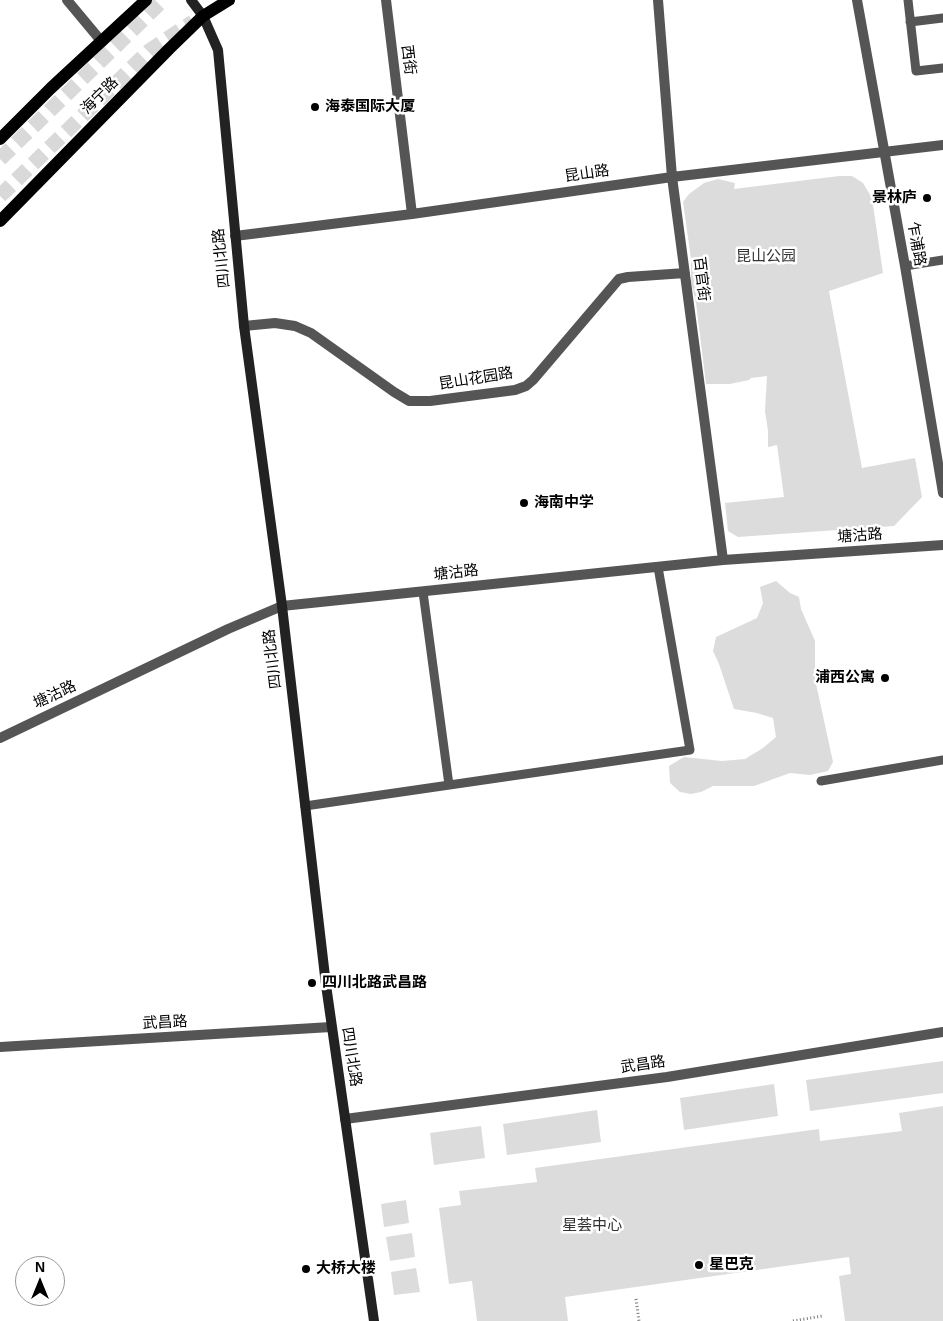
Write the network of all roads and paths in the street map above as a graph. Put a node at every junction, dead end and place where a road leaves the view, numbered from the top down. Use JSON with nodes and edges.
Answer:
{"nodes":[{"id":1,"x":67,"y":0,"type":"edge"},
{"id":2,"x":146,"y":0,"type":"edge"},
{"id":3,"x":191,"y":0,"type":"edge"},
{"id":4,"x":229,"y":0,"type":"edge"},
{"id":5,"x":386,"y":0,"type":"edge"},
{"id":6,"x":658,"y":0,"type":"edge"},
{"id":7,"x":857,"y":0,"type":"edge"},
{"id":8,"x":908,"y":0,"type":"edge"},
{"id":9,"x":203,"y":16,"type":"junction"},
{"id":10,"x":943,"y":18,"type":"edge"},
{"id":11,"x":910,"y":22,"type":"junction"},
{"id":12,"x":102,"y":42,"type":"junction"},
{"id":13,"x":943,"y":68,"type":"edge"},
{"id":14,"x":0,"y":139,"type":"edge"},
{"id":15,"x":943,"y":145,"type":"edge"},
{"id":16,"x":884,"y":152,"type":"junction"},
{"id":17,"x":672,"y":177,"type":"junction"},
{"id":18,"x":412,"y":214,"type":"junction"},
{"id":19,"x":0,"y":222,"type":"edge"},
{"id":20,"x":235,"y":236,"type":"junction"},
{"id":21,"x":943,"y":260,"type":"edge"},
{"id":22,"x":905,"y":266,"type":"junction"},
{"id":23,"x":685,"y":273,"type":"junction"},
{"id":24,"x":244,"y":326,"type":"junction"},
{"id":25,"x":943,"y":493,"type":"edge"},
{"id":26,"x":943,"y":545,"type":"edge"},
{"id":27,"x":723,"y":560,"type":"junction"},
{"id":28,"x":658,"y":567,"type":"junction"},
{"id":29,"x":423,"y":592,"type":"junction"},
{"id":30,"x":282,"y":606,"type":"junction"},
{"id":31,"x":0,"y":738,"type":"edge"},
{"id":32,"x":943,"y":760,"type":"edge"},
{"id":33,"x":821,"y":781,"type":"dead end"},
{"id":34,"x":449,"y":785,"type":"junction"},
{"id":35,"x":305,"y":806,"type":"junction"},
{"id":36,"x":332,"y":1027,"type":"junction"},
{"id":37,"x":943,"y":1032,"type":"edge"},
{"id":38,"x":0,"y":1047,"type":"edge"},
{"id":39,"x":345,"y":1119,"type":"junction"},
{"id":40,"x":636,"y":1299,"type":"dead end"},
{"id":41,"x":822,"y":1316,"type":"dead end"},
{"id":42,"x":374,"y":1321,"type":"edge"},
{"id":43,"x":639,"y":1321,"type":"edge"},
{"id":44,"x":793,"y":1321,"type":"edge"}],
"edges":[{"from":1,"to":12,"type":"street"},
{"from":2,"to":12,"type":"main road"},
{"from":3,"to":9,"type":"main road","name":"四川北路"},
{"from":4,"to":9,"type":"main road","name":"海宁路"},
{"from":5,"to":18,"type":"street","name":"西街"},
{"from":6,"to":17,"type":"street","name":"百官街"},
{"from":7,"to":16,"type":"street","name":"乍浦路"},
{"from":8,"to":11,"type":"lane"},
{"from":9,"to":19,"type":"main road","name":"海宁路"},
{"from":9,"to":20,"type":"main road","name":"四川北路"},
{"from":10,"to":11,"type":"lane"},
{"from":11,"to":13,"type":"lane"},
{"from":12,"to":14,"type":"main road"},
{"from":15,"to":16,"type":"street","name":"昆山路"},
{"from":16,"to":17,"type":"street","name":"昆山路"},
{"from":16,"to":22,"type":"street","name":"乍浦路"},
{"from":17,"to":18,"type":"street","name":"昆山路"},
{"from":17,"to":23,"type":"street","name":"百官街"},
{"from":18,"to":20,"type":"street","name":"昆山路"},
{"from":20,"to":24,"type":"main road","name":"四川北路"},
{"from":21,"to":22,"type":"lane"},
{"from":22,"to":25,"type":"street","name":"乍浦路"},
{"from":23,"to":24,"type":"street","name":"昆山花园路"},
{"from":23,"to":27,"type":"street","name":"百官街"},
{"from":24,"to":30,"type":"main road","name":"四川北路"},
{"from":26,"to":27,"type":"street","name":"塘沽路"},
{"from":27,"to":28,"type":"street","name":"塘沽路"},
{"from":28,"to":29,"type":"street","name":"塘沽路"},
{"from":28,"to":34,"type":"lane"},
{"from":29,"to":30,"type":"street","name":"塘沽路"},
{"from":29,"to":34,"type":"lane"},
{"from":30,"to":31,"type":"street","name":"塘沽路"},
{"from":30,"to":35,"type":"main road","name":"四川北路"},
{"from":32,"to":33,"type":"lane"},
{"from":34,"to":35,"type":"lane"},
{"from":35,"to":36,"type":"main road","name":"四川北路"},
{"from":36,"to":38,"type":"street","name":"武昌路"},
{"from":36,"to":39,"type":"main road","name":"四川北路"},
{"from":37,"to":39,"type":"street","name":"武昌路"},
{"from":39,"to":42,"type":"main road","name":"四川北路"},
{"from":40,"to":43,"type":"path"},
{"from":41,"to":44,"type":"path"}]}
